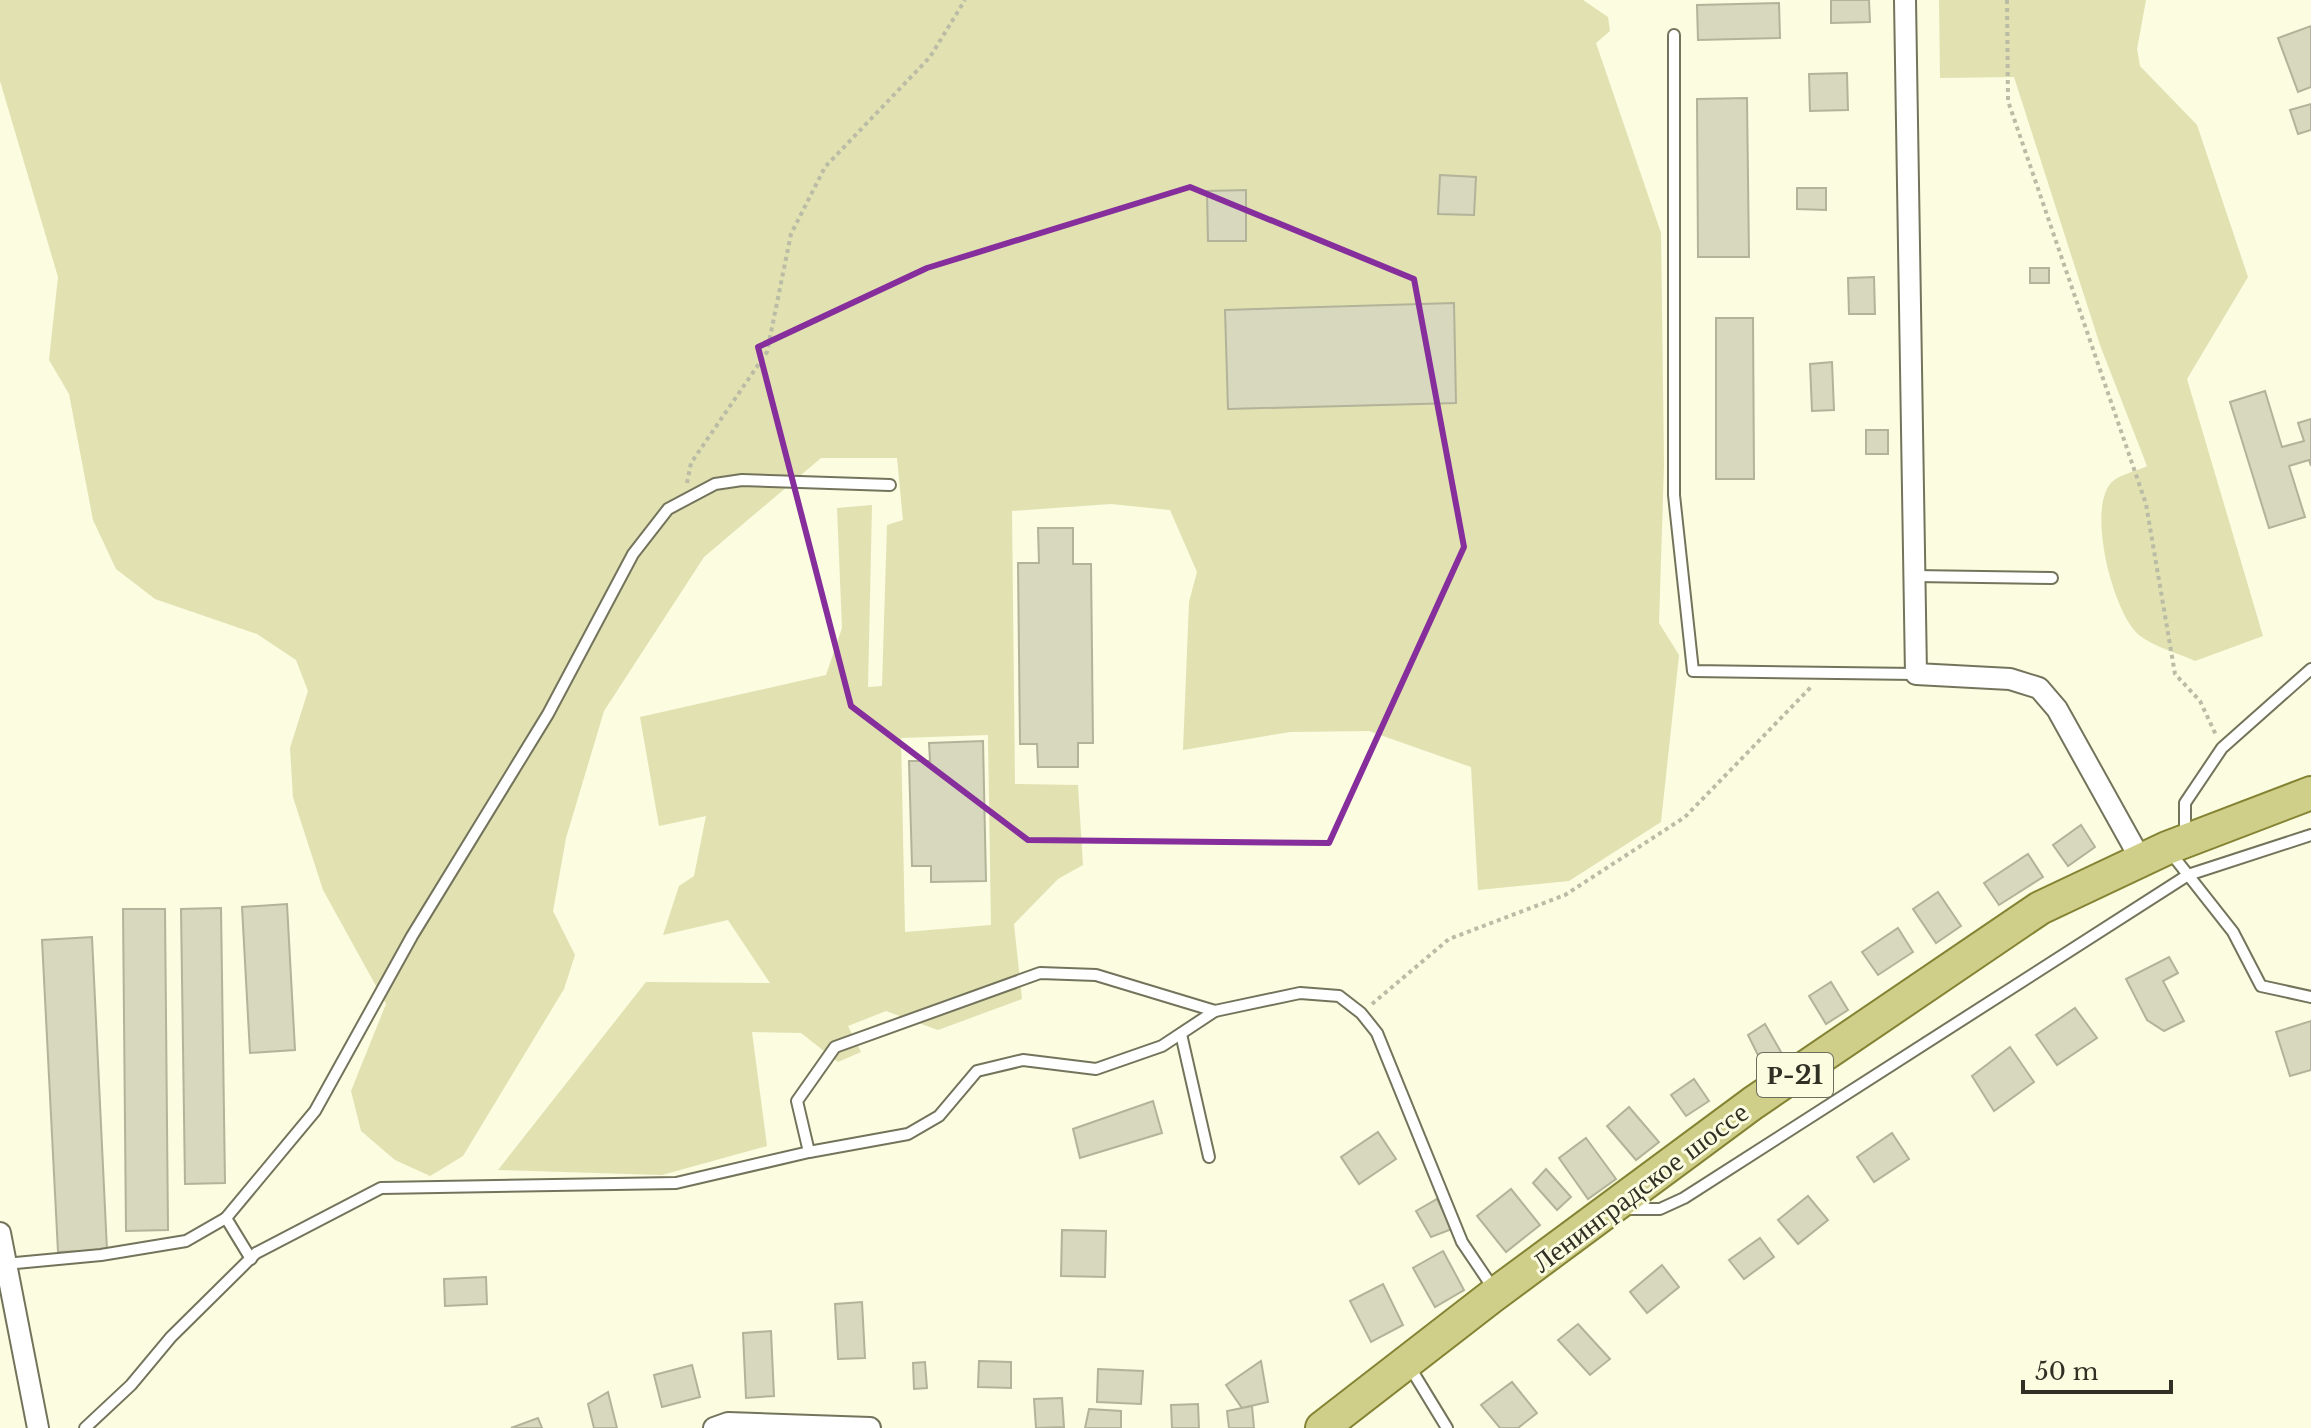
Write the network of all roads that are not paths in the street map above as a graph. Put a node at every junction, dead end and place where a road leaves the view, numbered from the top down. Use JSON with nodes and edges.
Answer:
{"nodes":[{"id":1,"x":1905,"y":0,"type":"edge"},
{"id":2,"x":1674,"y":35,"type":"dead end"},
{"id":3,"x":890,"y":485,"type":"dead end"},
{"id":4,"x":1914,"y":576,"type":"junction"},
{"id":5,"x":2052,"y":578,"type":"dead end"},
{"id":6,"x":2311,"y":669,"type":"edge"},
{"id":7,"x":1916,"y":674,"type":"junction"},
{"id":8,"x":2311,"y":793,"type":"edge"},
{"id":9,"x":2311,"y":835,"type":"edge"},
{"id":10,"x":2164,"y":850,"type":"junction"},
{"id":11,"x":2188,"y":875,"type":"junction"},
{"id":12,"x":2311,"y":997,"type":"edge"},
{"id":13,"x":1215,"y":1011,"type":"junction"},
{"id":14,"x":1181,"y":1034,"type":"junction"},
{"id":15,"x":809,"y":1152,"type":"junction"},
{"id":16,"x":1209,"y":1157,"type":"dead end"},
{"id":17,"x":1610,"y":1209,"type":"junction"},
{"id":18,"x":226,"y":1218,"type":"junction"},
{"id":19,"x":0,"y":1233,"type":"edge"},
{"id":20,"x":251,"y":1259,"type":"junction"},
{"id":21,"x":3,"y":1263,"type":"edge"},
{"id":22,"x":1497,"y":1293,"type":"junction"},
{"id":23,"x":1407,"y":1363,"type":"junction"},
{"id":24,"x":38,"y":1428,"type":"edge"},
{"id":25,"x":85,"y":1428,"type":"edge"},
{"id":26,"x":714,"y":1428,"type":"edge"},
{"id":27,"x":870,"y":1428,"type":"edge"},
{"id":28,"x":1322,"y":1428,"type":"edge"},
{"id":29,"x":1447,"y":1428,"type":"edge"}],
"edges":[{"from":1,"to":4,"type":"street"},
{"from":2,"to":7,"type":"lane"},
{"from":3,"to":18,"type":"lane"},
{"from":4,"to":5,"type":"lane"},
{"from":4,"to":7,"type":"street"},
{"from":6,"to":10,"type":"lane"},
{"from":7,"to":10,"type":"street"},
{"from":8,"to":10,"type":"main road","name":"Ленинградское шоссе","number":"Р-21"},
{"from":9,"to":11,"type":"lane"},
{"from":10,"to":11,"type":"lane"},
{"from":10,"to":17,"type":"main road","name":"Ленинградское шоссе","number":"Р-21"},
{"from":11,"to":12,"type":"lane"},
{"from":11,"to":17,"type":"lane"},
{"from":13,"to":14,"type":"lane"},
{"from":13,"to":15,"type":"lane"},
{"from":13,"to":22,"type":"lane"},
{"from":14,"to":15,"type":"lane"},
{"from":14,"to":16,"type":"lane"},
{"from":15,"to":20,"type":"lane"},
{"from":17,"to":22,"type":"main road","name":"Ленинградское шоссе","number":"Р-21"},
{"from":18,"to":20,"type":"lane"},
{"from":18,"to":21,"type":"lane"},
{"from":19,"to":21,"type":"street"},
{"from":20,"to":25,"type":"lane"},
{"from":21,"to":24,"type":"street"},
{"from":22,"to":23,"type":"main road","name":"Ленинградское шоссе","number":"Р-21"},
{"from":23,"to":28,"type":"main road","name":"Ленинградское шоссе","number":"Р-21"},
{"from":23,"to":29,"type":"lane"},
{"from":26,"to":27,"type":"street"}]}
